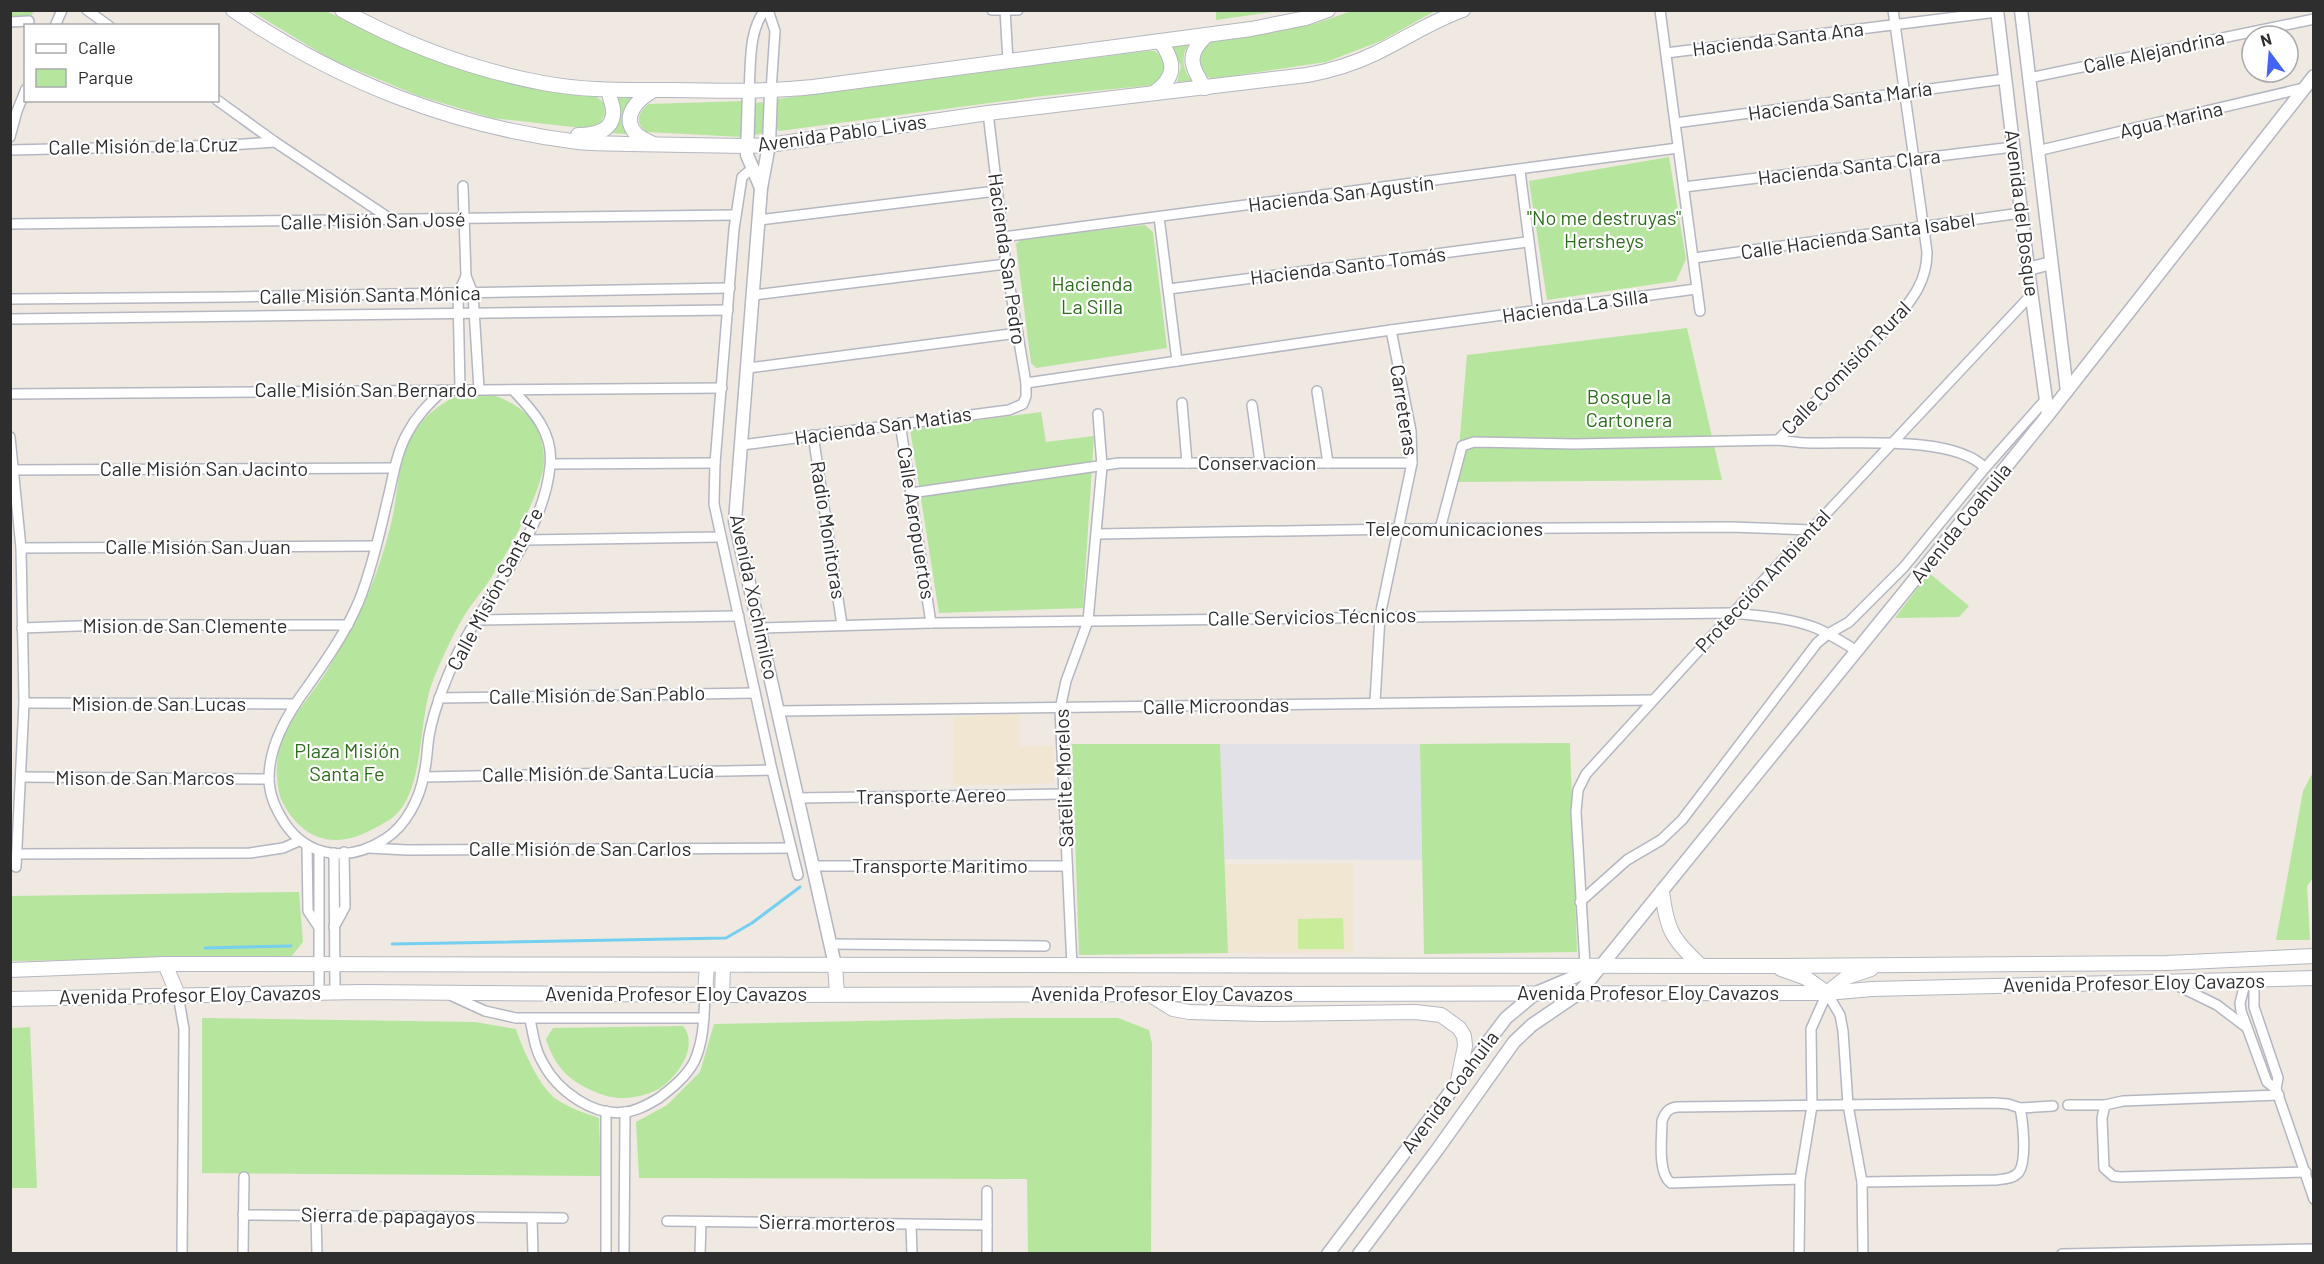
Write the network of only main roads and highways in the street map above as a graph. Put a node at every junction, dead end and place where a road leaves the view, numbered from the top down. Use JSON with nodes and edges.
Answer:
{"nodes":[{"id":1,"x":233,"y":10,"type":"edge"},
{"id":2,"x":342,"y":10,"type":"edge"},
{"id":3,"x":1328,"y":10,"type":"edge"},
{"id":4,"x":1463,"y":10,"type":"edge"},
{"id":5,"x":1207,"y":35,"type":"junction"},
{"id":6,"x":1160,"y":41,"type":"junction"},
{"id":7,"x":1205,"y":88,"type":"junction"},
{"id":8,"x":609,"y":90,"type":"junction"},
{"id":9,"x":654,"y":90,"type":"junction"},
{"id":10,"x":1154,"y":93,"type":"junction"},
{"id":11,"x":528,"y":134,"type":"junction"},
{"id":12,"x":654,"y":145,"type":"junction"},
{"id":13,"x":1662,"y":892,"type":"road end"},
{"id":14,"x":2313,"y":956,"type":"edge"},
{"id":15,"x":165,"y":964,"type":"junction"},
{"id":16,"x":1699,"y":964,"type":"junction"},
{"id":17,"x":707,"y":965,"type":"junction"},
{"id":18,"x":723,"y":965,"type":"junction"},
{"id":19,"x":835,"y":965,"type":"junction"},
{"id":20,"x":1889,"y":965,"type":"junction"},
{"id":21,"x":1764,"y":966,"type":"junction"},
{"id":22,"x":10,"y":970,"type":"edge"},
{"id":23,"x":2313,"y":978,"type":"edge"},
{"id":24,"x":1430,"y":993,"type":"junction"},
{"id":25,"x":1827,"y":993,"type":"junction"},
{"id":26,"x":705,"y":994,"type":"junction"},
{"id":27,"x":722,"y":994,"type":"junction"},
{"id":28,"x":837,"y":994,"type":"junction"},
{"id":29,"x":1149,"y":994,"type":"junction"},
{"id":30,"x":178,"y":995,"type":"junction"},
{"id":31,"x":10,"y":999,"type":"edge"},
{"id":32,"x":1377,"y":1012,"type":"junction"},
{"id":33,"x":1455,"y":1085,"type":"road end"}],
"edges":[{"from":1,"to":11,"type":"main road","name":"Avenida Pablo Livas"},
{"from":2,"to":8,"type":"main road"},
{"from":3,"to":5,"type":"main road"},
{"from":4,"to":7,"type":"main road","name":"Avenida Pablo Livas"},
{"from":5,"to":6,"type":"main road"},
{"from":5,"to":7,"type":"main road"},
{"from":6,"to":9,"type":"main road"},
{"from":6,"to":10,"type":"main road"},
{"from":7,"to":10,"type":"main road","name":"Avenida Pablo Livas"},
{"from":8,"to":9,"type":"main road"},
{"from":8,"to":11,"type":"main road"},
{"from":9,"to":12,"type":"main road"},
{"from":10,"to":12,"type":"main road","name":"Avenida Pablo Livas"},
{"from":11,"to":12,"type":"main road","name":"Avenida Pablo Livas"},
{"from":13,"to":16,"type":"main road"},
{"from":14,"to":20,"type":"main road","name":"Avenida Profesor Eloy Cavazos"},
{"from":15,"to":17,"type":"main road","name":"Avenida Profesor Eloy Cavazos"},
{"from":15,"to":22,"type":"main road","name":"Avenida Profesor Eloy Cavazos"},
{"from":15,"to":30,"type":"main road"},
{"from":16,"to":19,"type":"main road","name":"Avenida Profesor Eloy Cavazos"},
{"from":16,"to":21,"type":"main road","name":"Avenida Profesor Eloy Cavazos"},
{"from":17,"to":18,"type":"main road","name":"Avenida Profesor Eloy Cavazos"},
{"from":17,"to":26,"type":"main road"},
{"from":18,"to":19,"type":"main road","name":"Avenida Profesor Eloy Cavazos"},
{"from":18,"to":27,"type":"main road"},
{"from":19,"to":28,"type":"main road"},
{"from":20,"to":21,"type":"main road","name":"Avenida Profesor Eloy Cavazos"},
{"from":20,"to":25,"type":"main road"},
{"from":21,"to":25,"type":"main road"},
{"from":23,"to":25,"type":"main road","name":"Avenida Profesor Eloy Cavazos"},
{"from":24,"to":25,"type":"main road","name":"Avenida Profesor Eloy Cavazos"},
{"from":24,"to":29,"type":"main road","name":"Avenida Profesor Eloy Cavazos"},
{"from":24,"to":32,"type":"main road"},
{"from":26,"to":27,"type":"main road","name":"Avenida Profesor Eloy Cavazos"},
{"from":26,"to":30,"type":"main road","name":"Avenida Profesor Eloy Cavazos"},
{"from":27,"to":28,"type":"main road","name":"Avenida Profesor Eloy Cavazos"},
{"from":28,"to":29,"type":"main road","name":"Avenida Profesor Eloy Cavazos"},
{"from":29,"to":32,"type":"main road"},
{"from":30,"to":31,"type":"main road","name":"Avenida Profesor Eloy Cavazos"},
{"from":32,"to":33,"type":"main road"}]}
